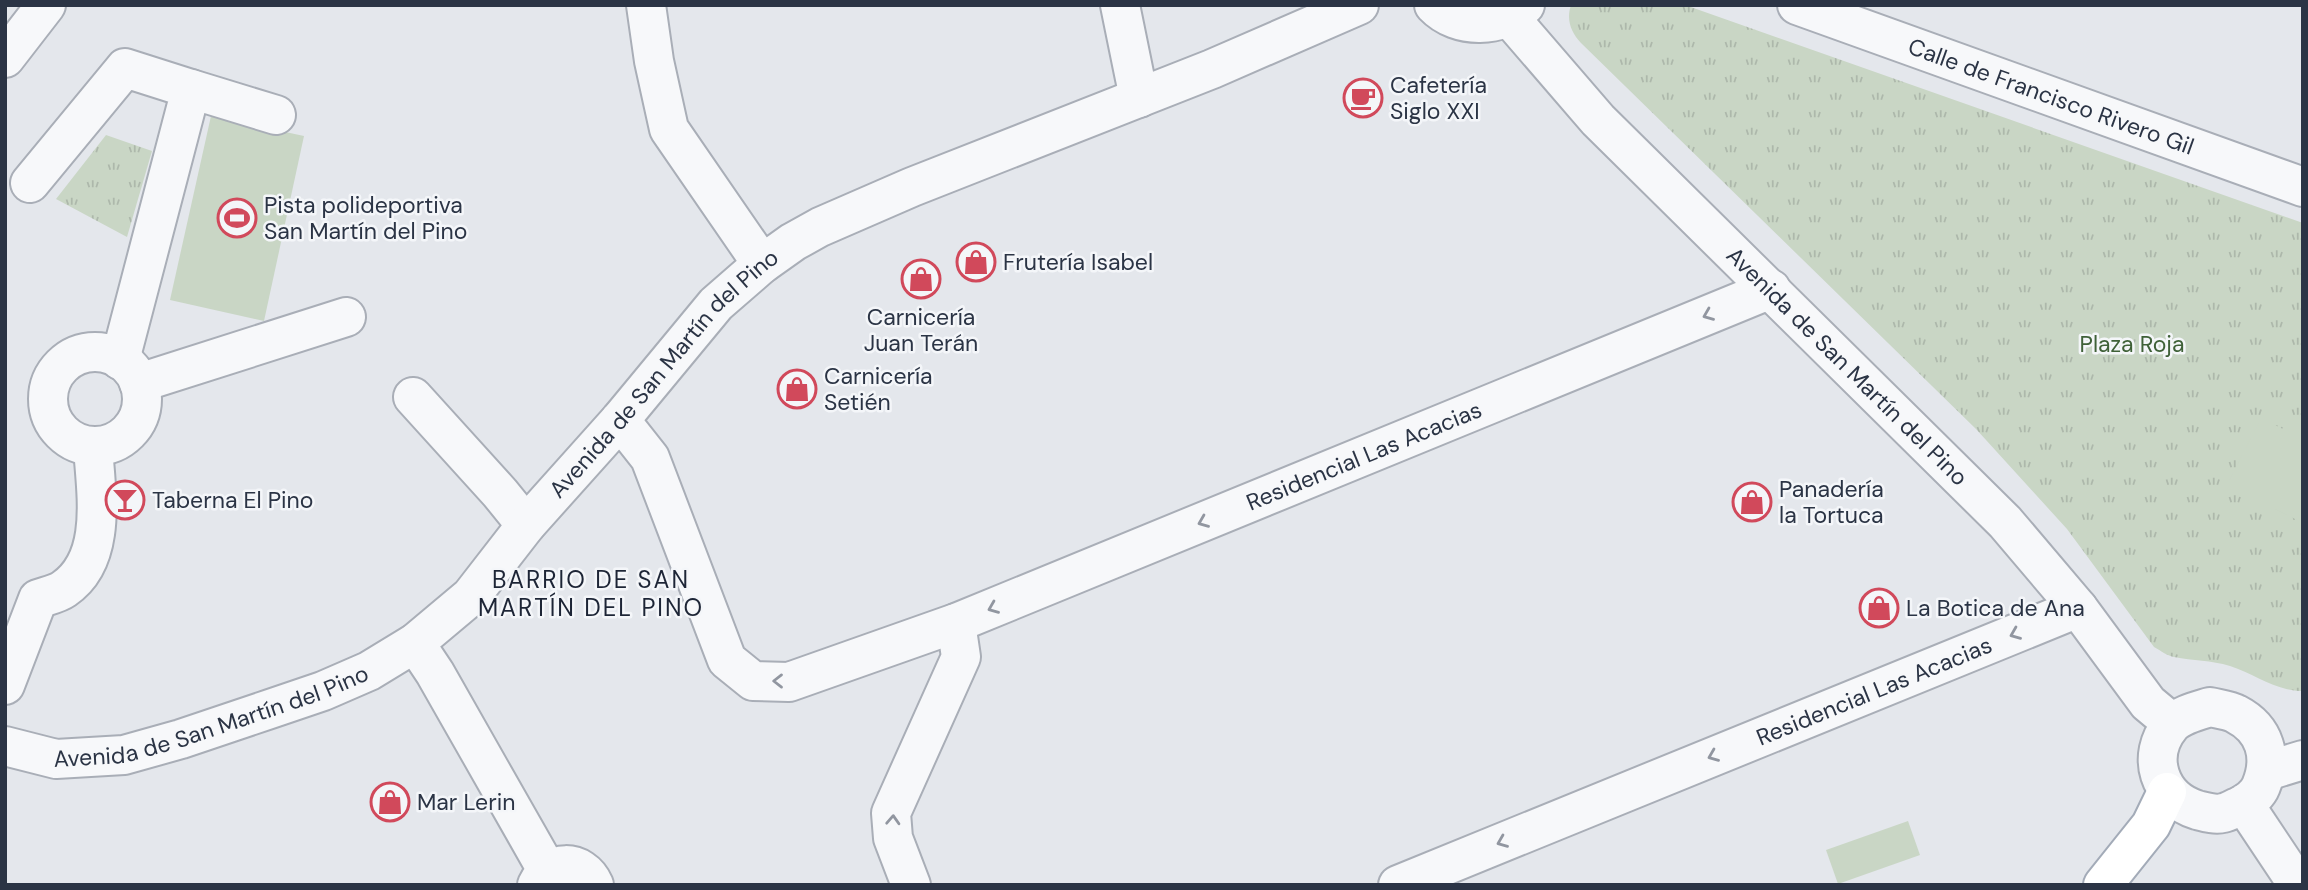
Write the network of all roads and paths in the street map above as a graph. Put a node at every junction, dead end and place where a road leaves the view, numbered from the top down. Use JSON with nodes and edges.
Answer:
{"nodes":[{"id":1,"x":46,"y":5,"type":"edge"},
{"id":2,"x":646,"y":5,"type":"edge"},
{"id":3,"x":1121,"y":5,"type":"edge"},
{"id":4,"x":1359,"y":5,"type":"edge"},
{"id":5,"x":1434,"y":5,"type":"edge"},
{"id":6,"x":1797,"y":5,"type":"edge"},
{"id":7,"x":1518,"y":12,"type":"edge"},
{"id":8,"x":5,"y":58,"type":"edge"},
{"id":9,"x":191,"y":89,"type":"junction"},
{"id":10,"x":1139,"y":98,"type":"junction"},
{"id":11,"x":276,"y":115,"type":"dead end"},
{"id":12,"x":30,"y":183,"type":"dead end"},
{"id":13,"x":2303,"y":187,"type":"edge"},
{"id":14,"x":762,"y":264,"type":"junction"},
{"id":15,"x":1772,"y":289,"type":"junction"},
{"id":16,"x":346,"y":317,"type":"dead end"},
{"id":17,"x":129,"y":371,"type":"junction"},
{"id":18,"x":413,"y":397,"type":"dead end"},
{"id":19,"x":620,"y":420,"type":"junction"},
{"id":20,"x":93,"y":447,"type":"junction"},
{"id":21,"x":526,"y":525,"type":"junction"},
{"id":22,"x":2078,"y":608,"type":"junction"},
{"id":23,"x":956,"y":623,"type":"junction"},
{"id":24,"x":415,"y":643,"type":"junction"},
{"id":25,"x":5,"y":685,"type":"edge"},
{"id":26,"x":2172,"y":723,"type":"junction"},
{"id":27,"x":5,"y":746,"type":"edge"},
{"id":28,"x":2303,"y":760,"type":"edge"},
{"id":29,"x":2267,"y":771,"type":"junction"},
{"id":30,"x":2167,"y":792,"type":"junction"},
{"id":31,"x":2244,"y":804,"type":"junction"},
{"id":32,"x":542,"y":878,"type":"edge"},
{"id":33,"x":594,"y":885,"type":"edge"},
{"id":34,"x":911,"y":885,"type":"edge"},
{"id":35,"x":1398,"y":885,"type":"edge"},
{"id":36,"x":2103,"y":885,"type":"edge"},
{"id":37,"x":2298,"y":885,"type":"edge"}],
"edges":[{"from":1,"to":8,"type":"street"},
{"from":2,"to":14,"type":"street"},
{"from":3,"to":10,"type":"street"},
{"from":4,"to":10,"type":"street","name":"Avenida de San Martín del Pino"},
{"from":5,"to":7,"type":"street"},
{"from":6,"to":13,"type":"street","name":"Calle de Francisco Rivero Gil"},
{"from":7,"to":15,"type":"street","name":"Avenida de San Martín del Pino"},
{"from":9,"to":11,"type":"street"},
{"from":9,"to":12,"type":"street"},
{"from":9,"to":17,"type":"street"},
{"from":10,"to":14,"type":"street","name":"Avenida de San Martín del Pino"},
{"from":14,"to":19,"type":"street","name":"Avenida de San Martín del Pino"},
{"from":15,"to":22,"type":"street","name":"Avenida de San Martín del Pino"},
{"from":15,"to":23,"type":"street","name":"Residencial Las Acacias","one_way":true},
{"from":16,"to":17,"type":"street"},
{"from":17,"to":20,"type":"street"},
{"from":17,"to":20,"type":"street"},
{"from":18,"to":21,"type":"street"},
{"from":19,"to":21,"type":"street","name":"Avenida de San Martín del Pino"},
{"from":23,"to":19,"type":"street","name":"Residencial Las Acacias","one_way":true},
{"from":20,"to":25,"type":"street"},
{"from":21,"to":24,"type":"street","name":"Avenida de San Martín del Pino"},
{"from":22,"to":26,"type":"street","name":"Avenida de San Martín del Pino"},
{"from":22,"to":35,"type":"street","name":"Residencial Las Acacias","one_way":true},
{"from":34,"to":23,"type":"street","one_way":true},
{"from":24,"to":27,"type":"street","name":"Avenida de San Martín del Pino"},
{"from":24,"to":32,"type":"street"},
{"from":26,"to":29,"type":"street"},
{"from":26,"to":30,"type":"street"},
{"from":28,"to":29,"type":"street"},
{"from":29,"to":31,"type":"street"},
{"from":30,"to":31,"type":"street"},
{"from":30,"to":36,"type":"main road"},
{"from":31,"to":37,"type":"street"},
{"from":32,"to":33,"type":"street"}]}
